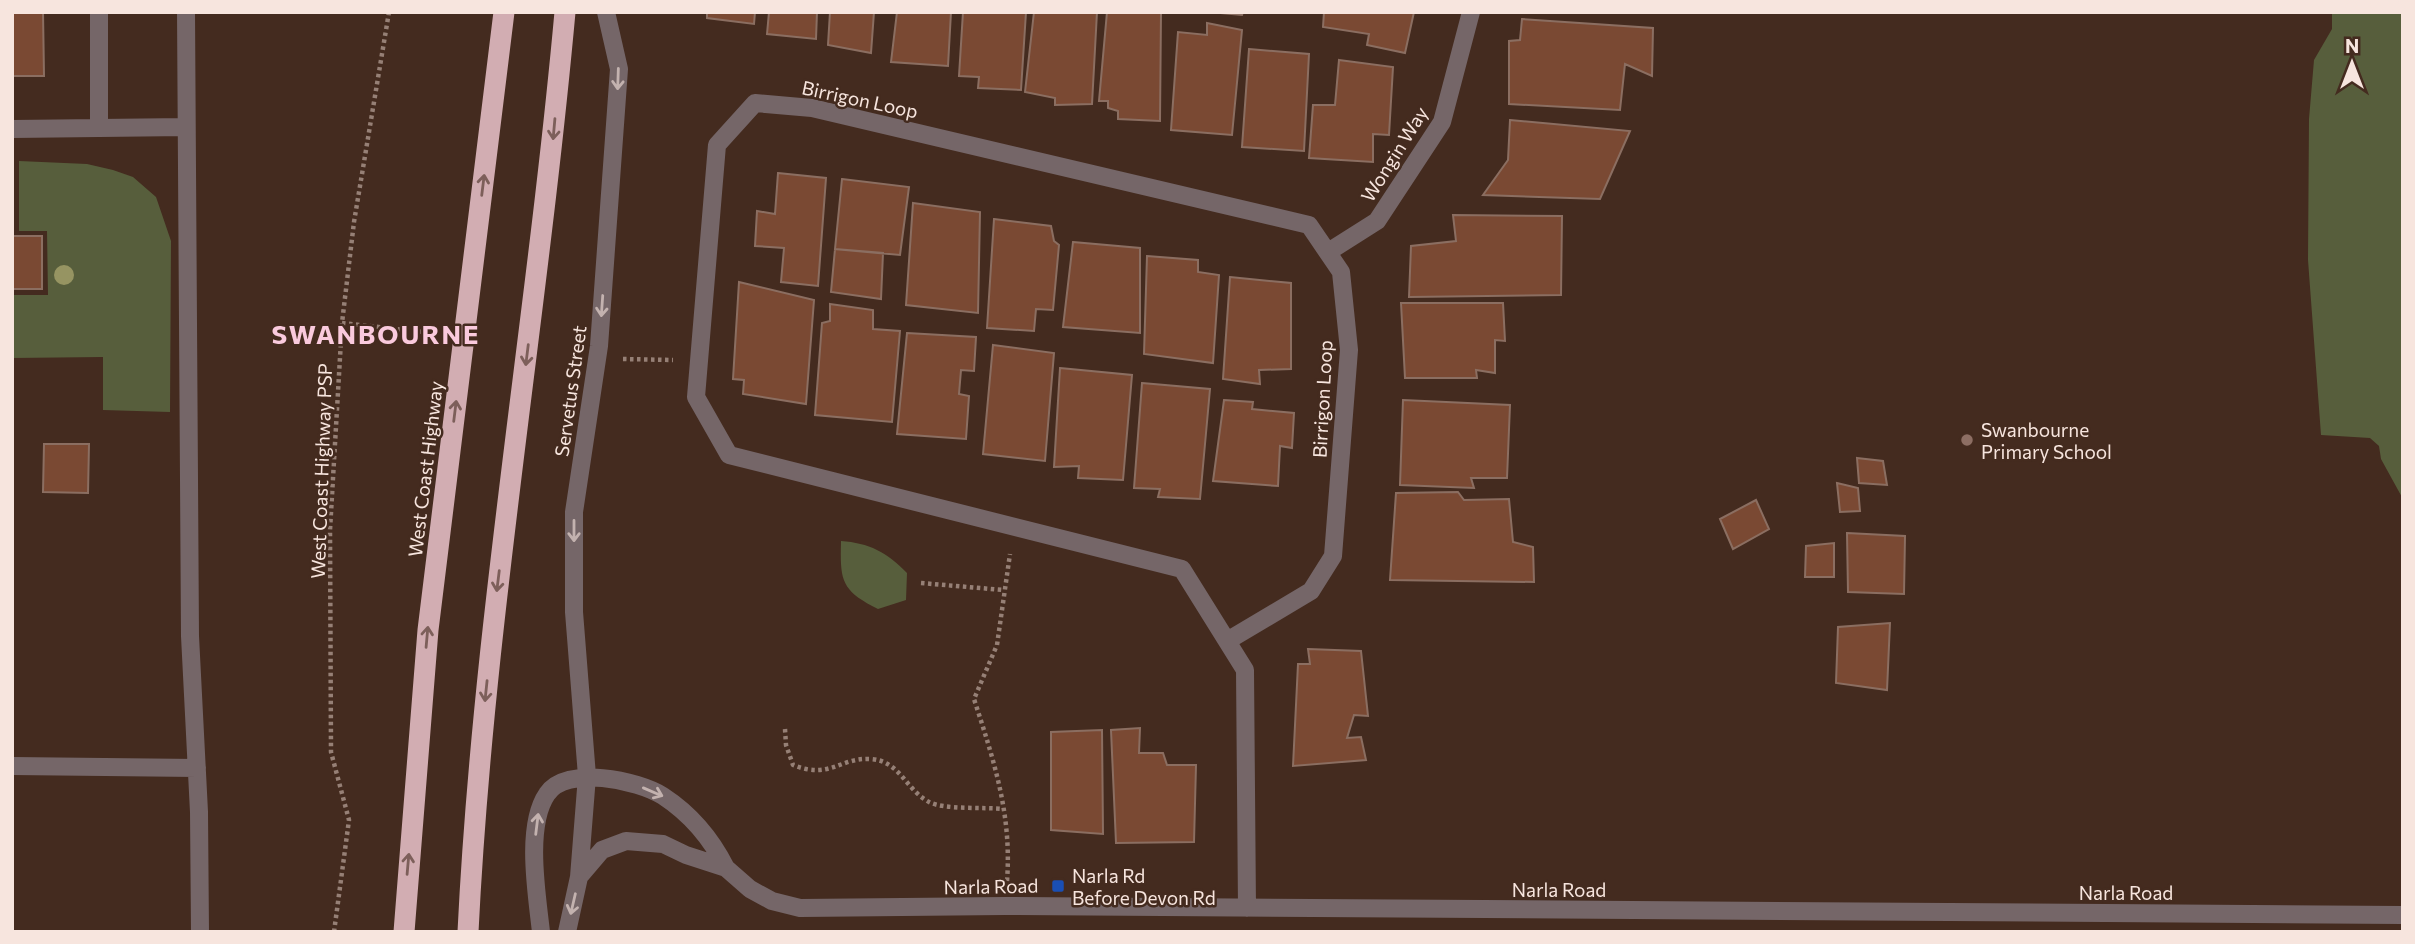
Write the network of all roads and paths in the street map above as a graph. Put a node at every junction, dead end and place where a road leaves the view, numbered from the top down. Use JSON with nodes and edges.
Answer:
{"nodes":[{"id":1,"x":99,"y":12,"type":"edge"},
{"id":2,"x":186,"y":12,"type":"edge"},
{"id":3,"x":389,"y":12,"type":"edge"},
{"id":4,"x":504,"y":12,"type":"edge"},
{"id":5,"x":565,"y":12,"type":"edge"},
{"id":6,"x":606,"y":12,"type":"edge"},
{"id":7,"x":1471,"y":12,"type":"edge"},
{"id":8,"x":186,"y":127,"type":"junction"},
{"id":9,"x":12,"y":128,"type":"edge"},
{"id":10,"x":99,"y":128,"type":"junction"},
{"id":11,"x":1328,"y":252,"type":"junction"},
{"id":12,"x":342,"y":323,"type":"junction"},
{"id":13,"x":433,"y":333,"type":"dead end"},
{"id":14,"x":620,"y":359,"type":"dead end"},
{"id":15,"x":668,"y":359,"type":"dead end"},
{"id":16,"x":1015,"y":527,"type":"junction"},
{"id":17,"x":921,"y":583,"type":"dead end"},
{"id":18,"x":1003,"y":590,"type":"junction"},
{"id":19,"x":1227,"y":641,"type":"junction"},
{"id":20,"x":785,"y":729,"type":"dead end"},
{"id":21,"x":12,"y":766,"type":"edge"},
{"id":22,"x":197,"y":768,"type":"junction"},
{"id":23,"x":587,"y":776,"type":"junction"},
{"id":24,"x":1003,"y":808,"type":"junction"},
{"id":25,"x":726,"y":868,"type":"junction"},
{"id":26,"x":579,"y":877,"type":"junction"},
{"id":27,"x":1005,"y":906,"type":"junction"},
{"id":28,"x":1247,"y":908,"type":"junction"},
{"id":29,"x":2398,"y":921,"type":"edge"},
{"id":30,"x":200,"y":932,"type":"edge"},
{"id":31,"x":334,"y":932,"type":"edge"},
{"id":32,"x":404,"y":932,"type":"edge"},
{"id":33,"x":468,"y":932,"type":"edge"},
{"id":34,"x":541,"y":932,"type":"edge"},
{"id":35,"x":567,"y":932,"type":"edge"}],
"edges":[{"from":1,"to":10,"type":"street"},
{"from":2,"to":8,"type":"street"},
{"from":3,"to":12,"type":"path","name":"West Coast Highway PSP"},
{"from":32,"to":4,"type":"highway","name":"West Coast Highway","one_way":true},
{"from":5,"to":33,"type":"highway","one_way":true},
{"from":6,"to":23,"type":"street","name":"Servetus Street","one_way":true},
{"from":7,"to":11,"type":"street","name":"Wongin Way"},
{"from":8,"to":10,"type":"street"},
{"from":8,"to":22,"type":"street"},
{"from":9,"to":10,"type":"street"},
{"from":11,"to":16,"type":"street","name":"Birrigon Loop"},
{"from":11,"to":19,"type":"street","name":"Birrigon Loop"},
{"from":12,"to":13,"type":"path"},
{"from":12,"to":31,"type":"path","name":"West Coast Highway PSP"},
{"from":14,"to":15,"type":"path"},
{"from":16,"to":18,"type":"path"},
{"from":16,"to":19,"type":"street","name":"Birrigon Loop"},
{"from":17,"to":18,"type":"path"},
{"from":18,"to":24,"type":"path"},
{"from":19,"to":28,"type":"street","name":"Birrigon Loop"},
{"from":20,"to":24,"type":"path"},
{"from":21,"to":22,"type":"street"},
{"from":22,"to":30,"type":"street"},
{"from":23,"to":25,"type":"street","name":"Narla Road","one_way":true},
{"from":23,"to":26,"type":"street","name":"Servetus Street"},
{"from":34,"to":23,"type":"street","one_way":true},
{"from":24,"to":27,"type":"path"},
{"from":25,"to":26,"type":"street","name":"Narla Road"},
{"from":25,"to":27,"type":"street","name":"Narla Road"},
{"from":26,"to":35,"type":"street","name":"Servetus Street","one_way":true},
{"from":27,"to":28,"type":"street","name":"Narla Road"},
{"from":28,"to":29,"type":"street","name":"Narla Road"}]}
